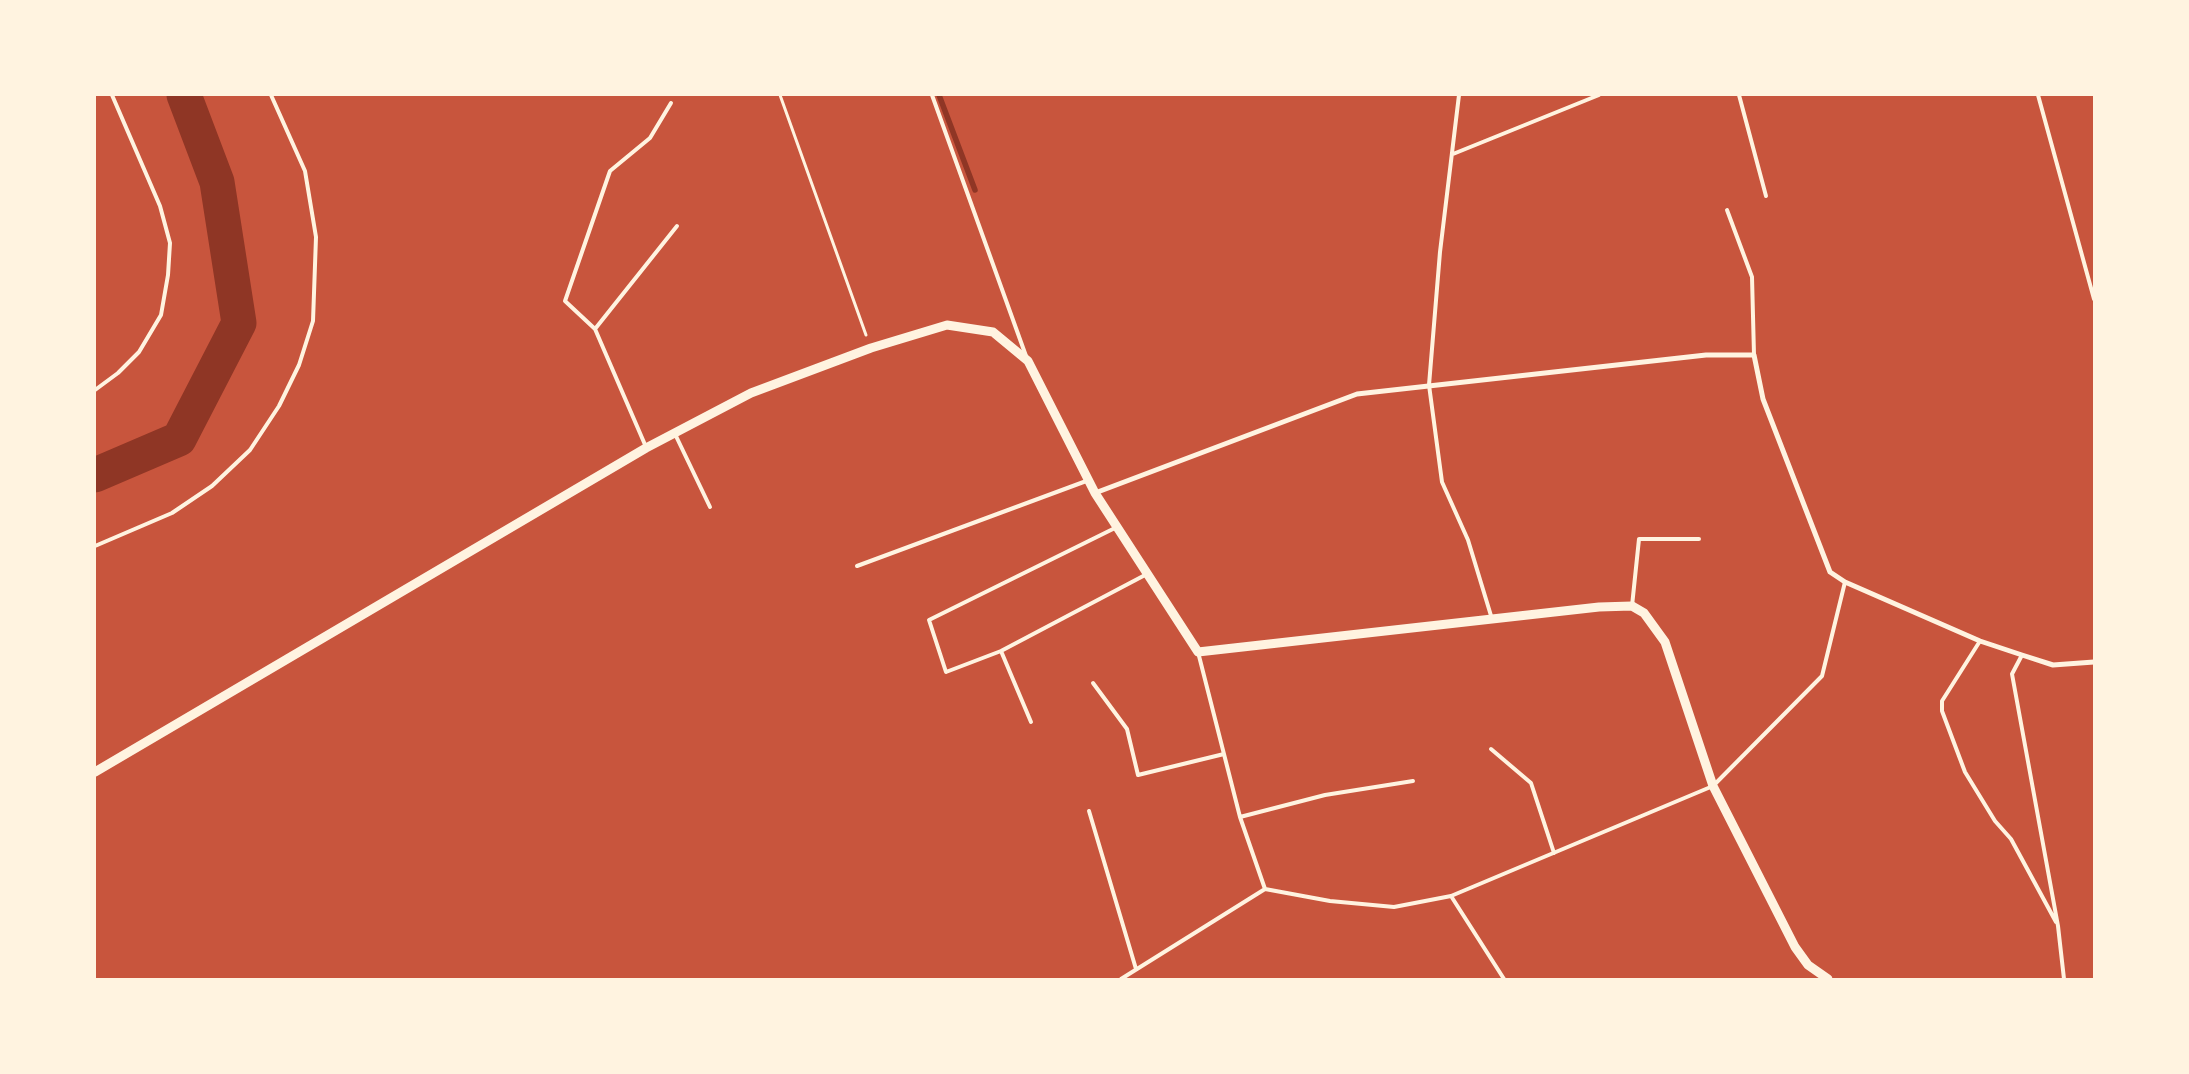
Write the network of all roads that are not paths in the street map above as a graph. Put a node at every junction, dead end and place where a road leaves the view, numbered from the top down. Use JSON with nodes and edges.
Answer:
{"nodes":[{"id":1,"x":112,"y":95,"type":"edge"},
{"id":2,"x":271,"y":95,"type":"edge"},
{"id":3,"x":932,"y":95,"type":"edge"},
{"id":4,"x":1459,"y":95,"type":"edge"},
{"id":5,"x":1598,"y":95,"type":"edge"},
{"id":6,"x":1739,"y":95,"type":"edge"},
{"id":7,"x":2038,"y":95,"type":"edge"},
{"id":8,"x":671,"y":103,"type":"dead end"},
{"id":9,"x":1453,"y":154,"type":"junction"},
{"id":10,"x":1766,"y":196,"type":"dead end"},
{"id":11,"x":1726,"y":210,"type":"dead end"},
{"id":12,"x":677,"y":226,"type":"dead end"},
{"id":13,"x":2094,"y":299,"type":"edge"},
{"id":14,"x":595,"y":328,"type":"junction"},
{"id":15,"x":1754,"y":355,"type":"junction"},
{"id":16,"x":1028,"y":361,"type":"junction"},
{"id":17,"x":1429,"y":385,"type":"junction"},
{"id":18,"x":95,"y":390,"type":"edge"},
{"id":19,"x":675,"y":434,"type":"junction"},
{"id":20,"x":646,"y":448,"type":"junction"},
{"id":21,"x":1089,"y":480,"type":"junction"},
{"id":22,"x":1095,"y":493,"type":"junction"},
{"id":23,"x":710,"y":507,"type":"dead end"},
{"id":24,"x":1117,"y":527,"type":"junction"},
{"id":25,"x":1699,"y":540,"type":"dead end"},
{"id":26,"x":95,"y":546,"type":"edge"},
{"id":27,"x":857,"y":566,"type":"dead end"},
{"id":28,"x":1147,"y":574,"type":"junction"},
{"id":29,"x":1845,"y":582,"type":"junction"},
{"id":30,"x":1632,"y":606,"type":"junction"},
{"id":31,"x":1492,"y":618,"type":"junction"},
{"id":32,"x":1980,"y":640,"type":"junction"},
{"id":33,"x":1001,"y":651,"type":"junction"},
{"id":34,"x":1198,"y":652,"type":"junction"},
{"id":35,"x":2022,"y":655,"type":"junction"},
{"id":36,"x":2094,"y":662,"type":"edge"},
{"id":37,"x":1092,"y":682,"type":"dead end"},
{"id":38,"x":1031,"y":722,"type":"dead end"},
{"id":39,"x":1491,"y":749,"type":"dead end"},
{"id":40,"x":1224,"y":754,"type":"junction"},
{"id":41,"x":95,"y":772,"type":"edge"},
{"id":42,"x":1412,"y":781,"type":"dead end"},
{"id":43,"x":1713,"y":786,"type":"junction"},
{"id":44,"x":1089,"y":811,"type":"dead end"},
{"id":45,"x":1240,"y":817,"type":"junction"},
{"id":46,"x":1554,"y":853,"type":"junction"},
{"id":47,"x":1265,"y":889,"type":"junction"},
{"id":48,"x":1452,"y":896,"type":"junction"},
{"id":49,"x":2058,"y":926,"type":"junction"},
{"id":50,"x":1136,"y":969,"type":"junction"},
{"id":51,"x":1121,"y":979,"type":"edge"},
{"id":52,"x":1504,"y":979,"type":"edge"},
{"id":53,"x":1828,"y":979,"type":"edge"},
{"id":54,"x":2064,"y":979,"type":"edge"}],
"edges":[{"from":1,"to":18,"type":"lane"},
{"from":2,"to":26,"type":"lane"},
{"from":3,"to":16,"type":"lane"},
{"from":4,"to":9,"type":"lane"},
{"from":5,"to":9,"type":"lane"},
{"from":6,"to":10,"type":"lane"},
{"from":7,"to":13,"type":"lane"},
{"from":8,"to":14,"type":"lane"},
{"from":9,"to":17,"type":"lane"},
{"from":11,"to":15,"type":"lane"},
{"from":12,"to":14,"type":"lane"},
{"from":14,"to":20,"type":"lane"},
{"from":15,"to":17,"type":"street"},
{"from":15,"to":29,"type":"street"},
{"from":16,"to":19,"type":"street"},
{"from":16,"to":21,"type":"street"},
{"from":17,"to":22,"type":"street"},
{"from":17,"to":31,"type":"lane"},
{"from":19,"to":20,"type":"street"},
{"from":19,"to":23,"type":"lane"},
{"from":20,"to":41,"type":"street"},
{"from":21,"to":22,"type":"street"},
{"from":21,"to":27,"type":"lane"},
{"from":22,"to":24,"type":"street"},
{"from":24,"to":28,"type":"street"},
{"from":24,"to":33,"type":"lane"},
{"from":25,"to":30,"type":"lane"},
{"from":28,"to":33,"type":"lane"},
{"from":28,"to":34,"type":"street"},
{"from":29,"to":32,"type":"street"},
{"from":29,"to":43,"type":"lane"},
{"from":30,"to":31,"type":"street"},
{"from":30,"to":43,"type":"street"},
{"from":31,"to":34,"type":"street"},
{"from":32,"to":35,"type":"street"},
{"from":32,"to":49,"type":"lane"},
{"from":33,"to":38,"type":"lane"},
{"from":34,"to":40,"type":"lane"},
{"from":35,"to":36,"type":"street"},
{"from":35,"to":49,"type":"lane"},
{"from":37,"to":40,"type":"lane"},
{"from":39,"to":46,"type":"lane"},
{"from":40,"to":45,"type":"lane"},
{"from":42,"to":45,"type":"lane"},
{"from":43,"to":46,"type":"lane"},
{"from":43,"to":53,"type":"street"},
{"from":44,"to":50,"type":"lane"},
{"from":45,"to":47,"type":"lane"},
{"from":46,"to":48,"type":"lane"},
{"from":47,"to":48,"type":"lane"},
{"from":47,"to":50,"type":"lane"},
{"from":48,"to":52,"type":"lane"},
{"from":49,"to":54,"type":"lane"},
{"from":50,"to":51,"type":"lane"}]}
